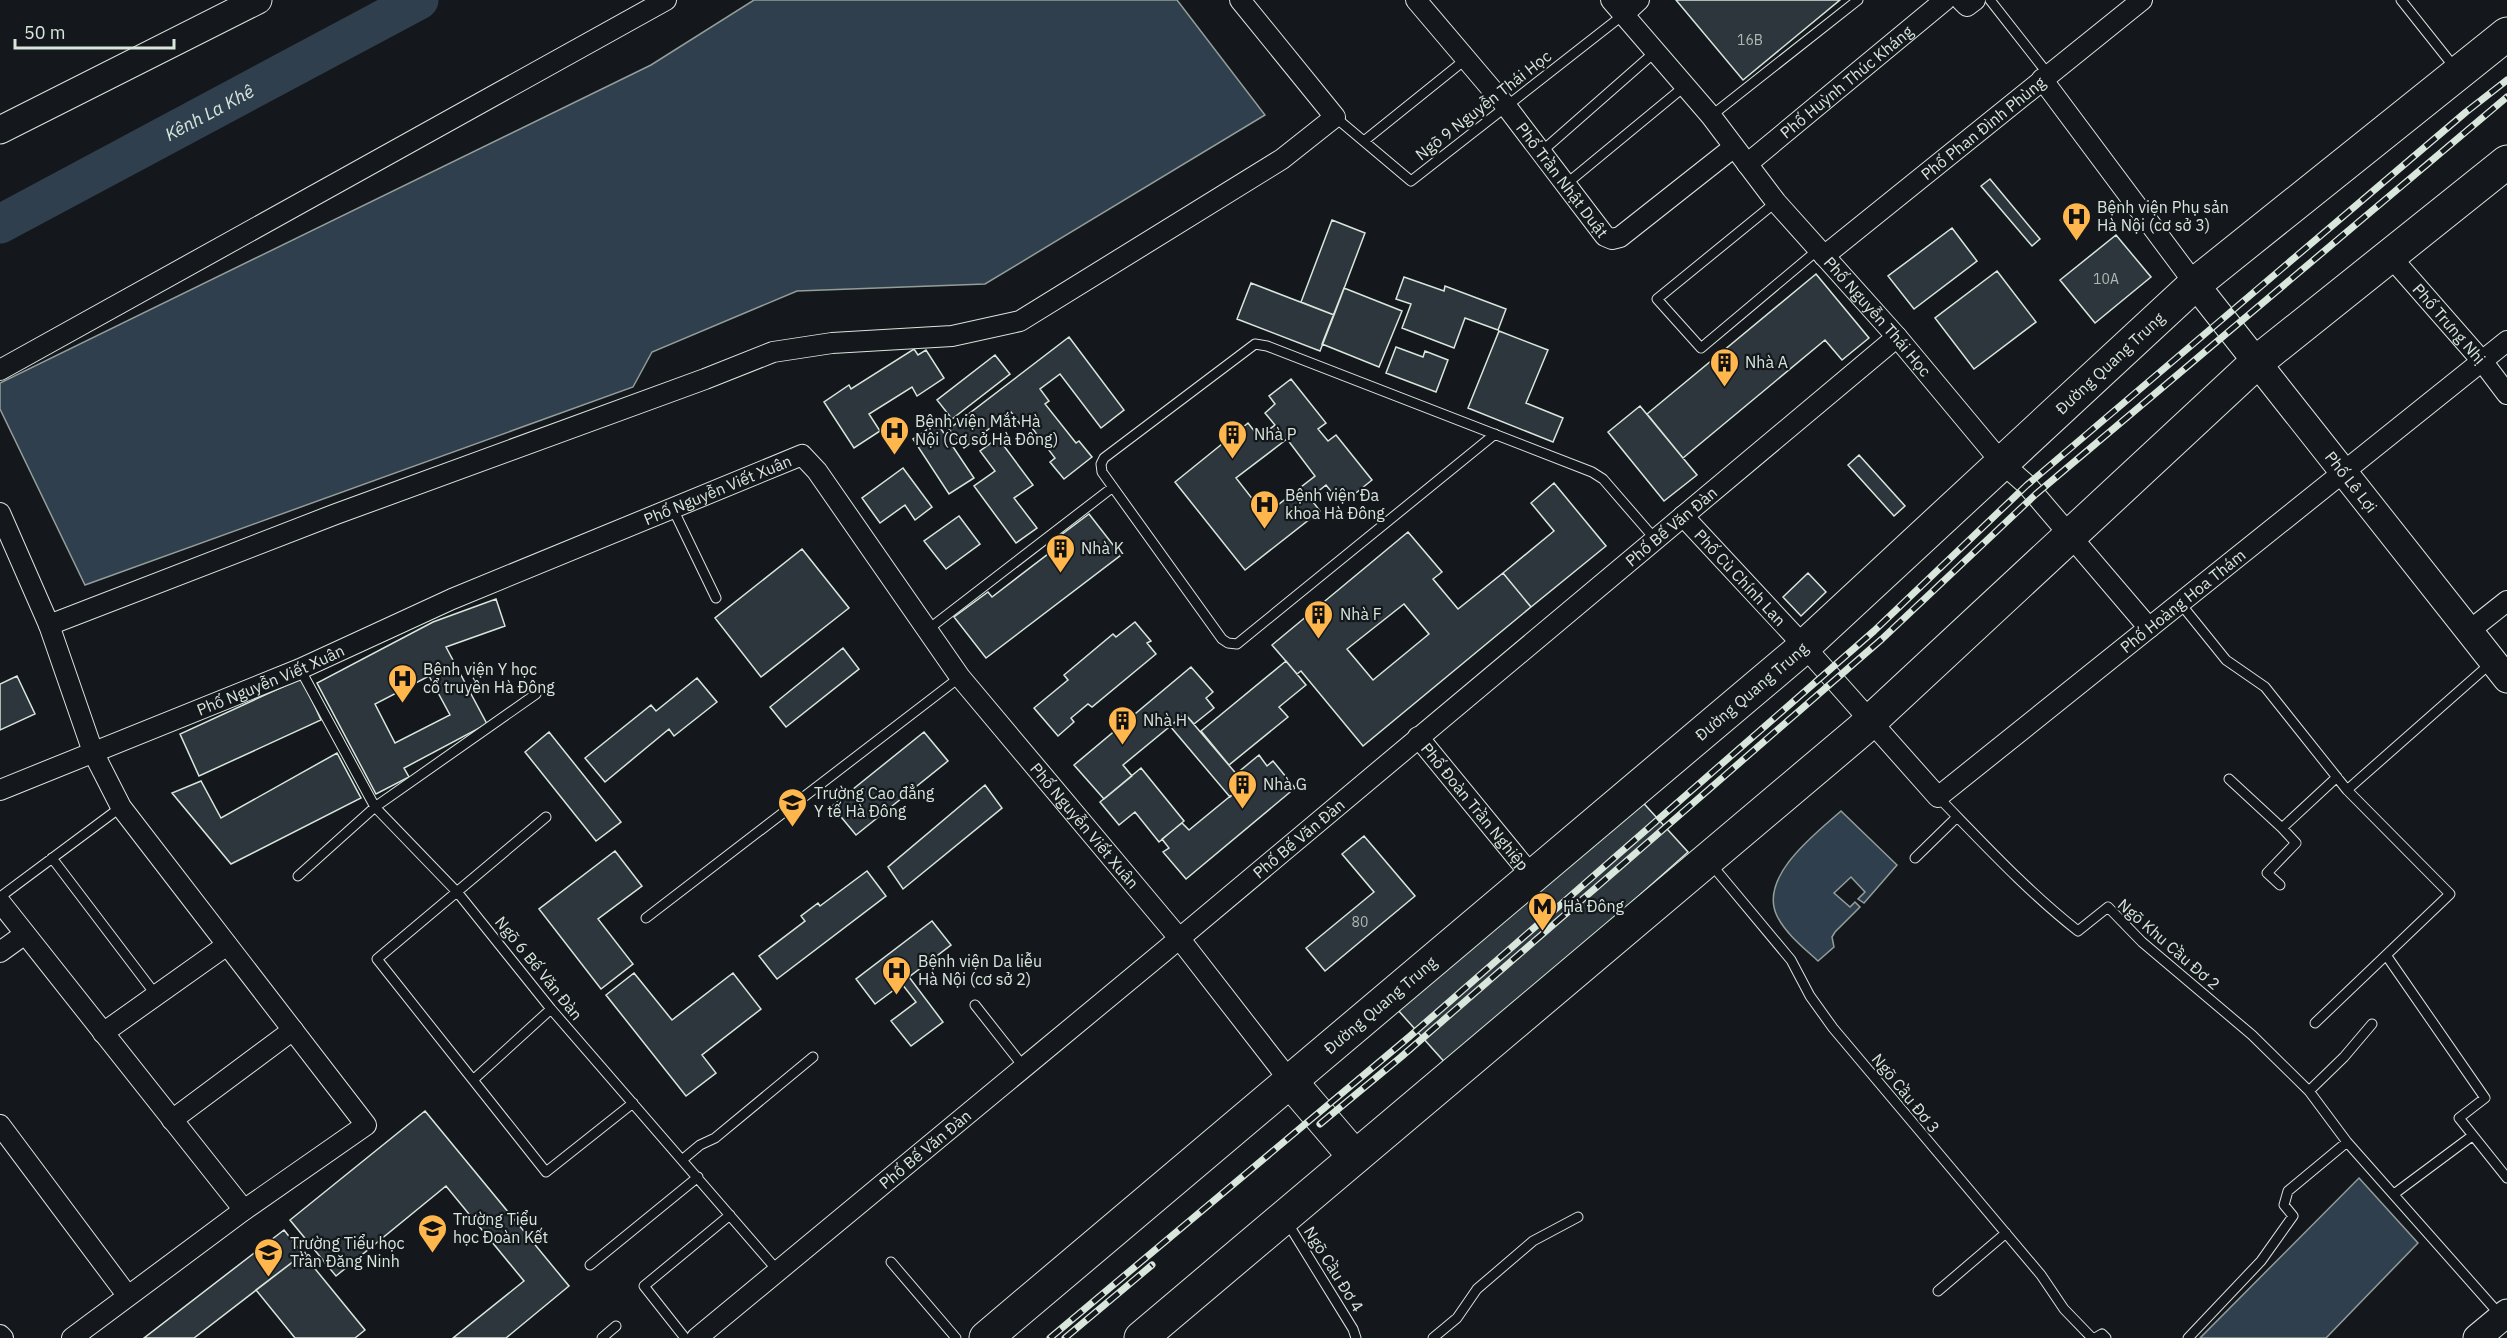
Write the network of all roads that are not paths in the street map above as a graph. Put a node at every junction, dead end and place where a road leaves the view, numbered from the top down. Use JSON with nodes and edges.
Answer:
{"nodes":[{"id":1,"x":258,"y":0,"type":"edge"},
{"id":2,"x":666,"y":0,"type":"edge"},
{"id":3,"x":1240,"y":0,"type":"edge"},
{"id":4,"x":1416,"y":0,"type":"edge"},
{"id":5,"x":1639,"y":0,"type":"edge"},
{"id":6,"x":1858,"y":0,"type":"edge"},
{"id":7,"x":1945,"y":0,"type":"edge"},
{"id":8,"x":1961,"y":0,"type":"edge"},
{"id":9,"x":1975,"y":0,"type":"edge"},
{"id":10,"x":1990,"y":0,"type":"edge"},
{"id":11,"x":2142,"y":0,"type":"edge"},
{"id":12,"x":2401,"y":0,"type":"edge"},
{"id":13,"x":1617,"y":8,"type":"edge"},
{"id":14,"x":2507,"y":34,"type":"edge"},
{"id":15,"x":1655,"y":52,"type":"junction"},
{"id":16,"x":1466,"y":59,"type":"junction"},
{"id":17,"x":2459,"y":72,"type":"junction"},
{"id":18,"x":2045,"y":77,"type":"junction"},
{"id":19,"x":1685,"y":86,"type":"junction"},
{"id":20,"x":1506,"y":106,"type":"junction"},
{"id":21,"x":1712,"y":116,"type":"junction"},
{"id":22,"x":1335,"y":117,"type":"junction"},
{"id":23,"x":0,"y":130,"type":"edge"},
{"id":24,"x":1364,"y":141,"type":"junction"},
{"id":25,"x":1734,"y":147,"type":"junction"},
{"id":26,"x":1540,"y":153,"type":"junction"},
{"id":27,"x":2507,"y":162,"type":"edge"},
{"id":28,"x":1747,"y":164,"type":"junction"},
{"id":29,"x":1565,"y":185,"type":"junction"},
{"id":30,"x":1776,"y":202,"type":"junction"},
{"id":31,"x":1821,"y":253,"type":"junction"},
{"id":32,"x":2390,"y":256,"type":"junction"},
{"id":33,"x":2195,"y":284,"type":"junction"},
{"id":34,"x":1897,"y":337,"type":"junction"},
{"id":35,"x":2507,"y":341,"type":"edge"},
{"id":36,"x":2482,"y":361,"type":"junction"},
{"id":37,"x":2257,"y":362,"type":"junction"},
{"id":38,"x":0,"y":370,"type":"edge"},
{"id":39,"x":2507,"y":394,"type":"edge"},
{"id":40,"x":1495,"y":434,"type":"junction"},
{"id":41,"x":2002,"y":463,"type":"junction"},
{"id":42,"x":2343,"y":472,"type":"junction"},
{"id":43,"x":1113,"y":487,"type":"junction"},
{"id":44,"x":673,"y":509,"type":"junction"},
{"id":45,"x":0,"y":513,"type":"edge"},
{"id":46,"x":1683,"y":516,"type":"junction"},
{"id":47,"x":2069,"y":537,"type":"junction"},
{"id":48,"x":1655,"y":539,"type":"junction"},
{"id":49,"x":716,"y":598,"type":"dead end"},
{"id":50,"x":2507,"y":601,"type":"edge"},
{"id":51,"x":2180,"y":603,"type":"junction"},
{"id":52,"x":49,"y":626,"type":"junction"},
{"id":53,"x":2149,"y":628,"type":"junction"},
{"id":54,"x":926,"y":631,"type":"junction"},
{"id":55,"x":2469,"y":631,"type":"junction"},
{"id":56,"x":1804,"y":646,"type":"junction"},
{"id":57,"x":300,"y":669,"type":"junction"},
{"id":58,"x":2500,"y":670,"type":"edge"},
{"id":59,"x":960,"y":677,"type":"junction"},
{"id":60,"x":536,"y":694,"type":"dead end"},
{"id":61,"x":1870,"y":722,"type":"junction"},
{"id":62,"x":1418,"y":737,"type":"junction"},
{"id":63,"x":93,"y":752,"type":"junction"},
{"id":64,"x":2337,"y":777,"type":"junction"},
{"id":65,"x":2229,"y":779,"type":"dead end"},
{"id":66,"x":0,"y":790,"type":"edge"},
{"id":67,"x":2347,"y":790,"type":"junction"},
{"id":68,"x":1938,"y":797,"type":"junction"},
{"id":69,"x":121,"y":807,"type":"junction"},
{"id":70,"x":375,"y":807,"type":"junction"},
{"id":71,"x":1957,"y":816,"type":"junction"},
{"id":72,"x":546,"y":817,"type":"dead end"},
{"id":73,"x":2282,"y":828,"type":"junction"},
{"id":74,"x":52,"y":858,"type":"junction"},
{"id":75,"x":1915,"y":858,"type":"dead end"},
{"id":76,"x":1707,"y":860,"type":"junction"},
{"id":77,"x":298,"y":876,"type":"dead end"},
{"id":78,"x":1532,"y":876,"type":"junction"},
{"id":79,"x":2280,"y":885,"type":"dead end"},
{"id":80,"x":458,"y":893,"type":"junction"},
{"id":81,"x":0,"y":897,"type":"edge"},
{"id":82,"x":0,"y":902,"type":"edge"},
{"id":83,"x":646,"y":918,"type":"dead end"},
{"id":84,"x":25,"y":934,"type":"junction"},
{"id":85,"x":1179,"y":938,"type":"junction"},
{"id":86,"x":227,"y":945,"type":"junction"},
{"id":87,"x":0,"y":952,"type":"edge"},
{"id":88,"x":2386,"y":955,"type":"junction"},
{"id":89,"x":156,"y":995,"type":"junction"},
{"id":90,"x":975,"y":1005,"type":"dead end"},
{"id":91,"x":551,"y":1009,"type":"junction"},
{"id":92,"x":2315,"y":1023,"type":"dead end"},
{"id":93,"x":2372,"y":1024,"type":"dead end"},
{"id":94,"x":293,"y":1030,"type":"junction"},
{"id":95,"x":103,"y":1033,"type":"junction"},
{"id":96,"x":813,"y":1057,"type":"dead end"},
{"id":97,"x":1023,"y":1066,"type":"junction"},
{"id":98,"x":473,"y":1080,"type":"junction"},
{"id":99,"x":1290,"y":1081,"type":"junction"},
{"id":100,"x":2309,"y":1090,"type":"junction"},
{"id":101,"x":633,"y":1103,"type":"junction"},
{"id":102,"x":172,"y":1120,"type":"junction"},
{"id":103,"x":0,"y":1125,"type":"edge"},
{"id":104,"x":2472,"y":1136,"type":"junction"},
{"id":105,"x":2347,"y":1142,"type":"junction"},
{"id":106,"x":1355,"y":1157,"type":"junction"},
{"id":107,"x":682,"y":1160,"type":"junction"},
{"id":108,"x":698,"y":1177,"type":"junction"},
{"id":109,"x":2507,"y":1178,"type":"edge"},
{"id":110,"x":2394,"y":1194,"type":"junction"},
{"id":111,"x":244,"y":1210,"type":"junction"},
{"id":112,"x":730,"y":1215,"type":"junction"},
{"id":113,"x":1284,"y":1217,"type":"junction"},
{"id":114,"x":1578,"y":1217,"type":"dead end"},
{"id":115,"x":2006,"y":1233,"type":"junction"},
{"id":116,"x":891,"y":1263,"type":"dead end"},
{"id":117,"x":590,"y":1265,"type":"dead end"},
{"id":118,"x":778,"y":1271,"type":"junction"},
{"id":119,"x":1938,"y":1291,"type":"dead end"},
{"id":120,"x":127,"y":1295,"type":"junction"},
{"id":121,"x":2504,"y":1315,"type":"edge"},
{"id":122,"x":616,"y":1326,"type":"dead end"},
{"id":123,"x":72,"y":1338,"type":"edge"},
{"id":124,"x":602,"y":1338,"type":"edge"},
{"id":125,"x":685,"y":1338,"type":"edge"},
{"id":126,"x":697,"y":1338,"type":"edge"},
{"id":127,"x":956,"y":1338,"type":"edge"},
{"id":128,"x":986,"y":1338,"type":"edge"},
{"id":129,"x":1141,"y":1338,"type":"edge"},
{"id":130,"x":1356,"y":1338,"type":"edge"},
{"id":131,"x":1433,"y":1338,"type":"edge"},
{"id":132,"x":2094,"y":1338,"type":"edge"},
{"id":133,"x":2106,"y":1338,"type":"edge"},
{"id":134,"x":2188,"y":1338,"type":"edge"},
{"id":135,"x":2477,"y":1338,"type":"edge"}],
"edges":[{"from":1,"to":23,"type":"street"},
{"from":2,"to":38,"type":"street"},
{"from":3,"to":22,"type":"street"},
{"from":4,"to":16,"type":"street","name":"Phố Trần Nhật Duật"},
{"from":5,"to":13,"type":"street"},
{"from":6,"to":21,"type":"lane"},
{"from":7,"to":28,"type":"street","name":"Phố Huỳnh Thúc Kháng"},
{"from":8,"to":9,"type":"street"},
{"from":10,"to":18,"type":"lane"},
{"from":11,"to":18,"type":"street","name":"Phố Phan Đình Phùng"},
{"from":12,"to":17,"type":"lane"},
{"from":13,"to":15,"type":"street","name":"Phố Nguyễn Thái Học"},
{"from":13,"to":20,"type":"lane","name":"Ngõ 9 Nguyễn Thái Học"},
{"from":14,"to":17,"type":"highway","name":"Đường Quang Trung"},
{"from":15,"to":19,"type":"street","name":"Phố Nguyễn Thái Học"},
{"from":15,"to":26,"type":"lane"},
{"from":16,"to":20,"type":"street","name":"Phố Trần Nhật Duật"},
{"from":16,"to":24,"type":"lane"},
{"from":17,"to":33,"type":"highway","name":"Đường Quang Trung"},
{"from":18,"to":31,"type":"street","name":"Phố Phan Đình Phùng"},
{"from":18,"to":33,"type":"street"},
{"from":19,"to":21,"type":"street","name":"Phố Nguyễn Thái Học"},
{"from":19,"to":29,"type":"lane"},
{"from":20,"to":24,"type":"lane","name":"Ngõ 9 Nguyễn Thái Học"},
{"from":20,"to":26,"type":"street","name":"Phố Trần Nhật Duật"},
{"from":21,"to":25,"type":"street","name":"Phố Nguyễn Thái Học"},
{"from":22,"to":24,"type":"lane","name":"Ngõ 9 Nguyễn Thái Học"},
{"from":22,"to":52,"type":"street"},
{"from":25,"to":28,"type":"street","name":"Phố Nguyễn Thái Học"},
{"from":25,"to":29,"type":"street","name":"Phố Trần Nhật Duật"},
{"from":26,"to":29,"type":"street","name":"Phố Trần Nhật Duật"},
{"from":27,"to":32,"type":"highway"},
{"from":28,"to":30,"type":"street","name":"Phố Nguyễn Thái Học"},
{"from":30,"to":31,"type":"street","name":"Phố Nguyễn Thái Học"},
{"from":30,"to":31,"type":"lane"},
{"from":31,"to":34,"type":"street","name":"Phố Nguyễn Thái Học"},
{"from":32,"to":36,"type":"street","name":"Phố Trưng Nhị"},
{"from":32,"to":37,"type":"highway"},
{"from":33,"to":37,"type":"street","name":"Phố Lê Lợi"},
{"from":33,"to":41,"type":"highway","name":"Đường Quang Trung"},
{"from":34,"to":41,"type":"street","name":"Phố Nguyễn Thái Học"},
{"from":34,"to":46,"type":"street","name":"Phố Bế Văn Đàn"},
{"from":35,"to":36,"type":"street","name":"Phố Hoàng Hoa Thám"},
{"from":36,"to":39,"type":"street","name":"Phố Trưng Nhị"},
{"from":36,"to":42,"type":"street","name":"Phố Hoàng Hoa Thám"},
{"from":37,"to":42,"type":"street","name":"Phố Lê Lợi"},
{"from":37,"to":47,"type":"highway"},
{"from":40,"to":43,"type":"lane"},
{"from":40,"to":43,"type":"lane"},
{"from":40,"to":48,"type":"lane"},
{"from":41,"to":47,"type":"street","name":"Phố Nguyễn Thái Học"},
{"from":41,"to":56,"type":"highway","name":"Đường Quang Trung"},
{"from":42,"to":51,"type":"street","name":"Phố Hoàng Hoa Thám"},
{"from":42,"to":55,"type":"street","name":"Phố Lê Lợi"},
{"from":43,"to":54,"type":"lane"},
{"from":44,"to":49,"type":"lane"},
{"from":44,"to":54,"type":"street","name":"Phố Nguyễn Viết Xuân"},
{"from":44,"to":57,"type":"street","name":"Phố Nguyễn Viết Xuân"},
{"from":45,"to":52,"type":"street"},
{"from":46,"to":48,"type":"street","name":"Phố Bế Văn Đàn"},
{"from":46,"to":56,"type":"street","name":"Phố Cù Chính Lan"},
{"from":47,"to":53,"type":"street","name":"Phố Nguyễn Thái Học"},
{"from":47,"to":61,"type":"highway"},
{"from":48,"to":62,"type":"street","name":"Phố Bế Văn Đàn"},
{"from":50,"to":55,"type":"street"},
{"from":51,"to":53,"type":"street","name":"Phố Hoàng Hoa Thám"},
{"from":51,"to":64,"type":"lane"},
{"from":52,"to":63,"type":"street"},
{"from":53,"to":68,"type":"street","name":"Phố Hoàng Hoa Thám"},
{"from":54,"to":59,"type":"street","name":"Phố Nguyễn Viết Xuân"},
{"from":55,"to":58,"type":"street","name":"Phố Lê Lợi"},
{"from":56,"to":61,"type":"street","name":"Phố Cù Chính Lan"},
{"from":56,"to":78,"type":"highway","name":"Đường Quang Trung"},
{"from":57,"to":63,"type":"street","name":"Phố Nguyễn Viết Xuân"},
{"from":57,"to":70,"type":"lane","name":"Ngõ 6 Bế Văn Đàn"},
{"from":58,"to":67,"type":"lane"},
{"from":59,"to":83,"type":"lane"},
{"from":59,"to":85,"type":"street","name":"Phố Nguyễn Viết Xuân"},
{"from":60,"to":70,"type":"lane"},
{"from":61,"to":68,"type":"street"},
{"from":61,"to":76,"type":"highway"},
{"from":62,"to":78,"type":"street","name":"Phố Đoàn Trần Nghiệp"},
{"from":62,"to":85,"type":"street","name":"Phố Bế Văn Đàn"},
{"from":63,"to":66,"type":"street","name":"Phố Nguyễn Viết Xuân"},
{"from":63,"to":69,"type":"street"},
{"from":64,"to":67,"type":"lane"},
{"from":64,"to":73,"type":"lane"},
{"from":65,"to":73,"type":"lane"},
{"from":67,"to":88,"type":"lane"},
{"from":68,"to":71,"type":"lane","name":"Ngõ Khu Cầu Đơ 2"},
{"from":69,"to":74,"type":"lane"},
{"from":69,"to":86,"type":"street"},
{"from":70,"to":77,"type":"lane"},
{"from":70,"to":80,"type":"lane","name":"Ngõ 6 Bế Văn Đàn"},
{"from":71,"to":75,"type":"lane"},
{"from":71,"to":100,"type":"lane","name":"Ngõ Khu Cầu Đơ 2"},
{"from":72,"to":80,"type":"lane"},
{"from":73,"to":79,"type":"lane"},
{"from":74,"to":81,"type":"lane"},
{"from":74,"to":89,"type":"lane"},
{"from":76,"to":106,"type":"highway"},
{"from":76,"to":115,"type":"lane","name":"Ngõ Cầu Đơ 3"},
{"from":78,"to":99,"type":"highway","name":"Đường Quang Trung"},
{"from":80,"to":91,"type":"lane","name":"Ngõ 6 Bế Văn Đàn"},
{"from":80,"to":98,"type":"lane"},
{"from":82,"to":84,"type":"street"},
{"from":84,"to":87,"type":"street"},
{"from":84,"to":95,"type":"street"},
{"from":85,"to":97,"type":"street","name":"Phố Bế Văn Đàn"},
{"from":85,"to":99,"type":"street","name":"Phố Nguyễn Viết Xuân"},
{"from":86,"to":89,"type":"street"},
{"from":86,"to":94,"type":"street"},
{"from":88,"to":92,"type":"lane"},
{"from":88,"to":104,"type":"lane"},
{"from":89,"to":95,"type":"street"},
{"from":90,"to":97,"type":"lane"},
{"from":91,"to":98,"type":"lane"},
{"from":91,"to":101,"type":"lane","name":"Ngõ 6 Bế Văn Đàn"},
{"from":93,"to":100,"type":"lane"},
{"from":94,"to":102,"type":"street"},
{"from":94,"to":111,"type":"street"},
{"from":95,"to":102,"type":"street"},
{"from":96,"to":107,"type":"lane"},
{"from":97,"to":118,"type":"street","name":"Phố Bế Văn Đàn"},
{"from":98,"to":101,"type":"lane"},
{"from":99,"to":106,"type":"highway"},
{"from":99,"to":128,"type":"highway","name":"Đường Quang Trung"},
{"from":100,"to":105,"type":"lane","name":"Ngõ Khu Cầu Đơ 2"},
{"from":101,"to":107,"type":"lane","name":"Ngõ 6 Bế Văn Đàn"},
{"from":102,"to":111,"type":"street"},
{"from":103,"to":120,"type":"street"},
{"from":104,"to":109,"type":"lane"},
{"from":104,"to":110,"type":"lane"},
{"from":105,"to":110,"type":"lane","name":"Ngõ Khu Cầu Đơ 2"},
{"from":105,"to":134,"type":"lane"},
{"from":106,"to":113,"type":"highway"},
{"from":107,"to":108,"type":"lane","name":"Ngõ 6 Bế Văn Đàn"},
{"from":108,"to":112,"type":"lane","name":"Ngõ 6 Bế Văn Đàn"},
{"from":108,"to":117,"type":"lane"},
{"from":110,"to":121,"type":"lane","name":"Ngõ Khu Cầu Đơ 2"},
{"from":111,"to":120,"type":"street"},
{"from":112,"to":118,"type":"lane","name":"Ngõ 6 Bế Văn Đàn"},
{"from":112,"to":125,"type":"lane"},
{"from":113,"to":129,"type":"highway"},
{"from":113,"to":130,"type":"lane","name":"Ngõ Cầu Đơ 4"},
{"from":114,"to":131,"type":"lane"},
{"from":115,"to":119,"type":"lane"},
{"from":115,"to":132,"type":"lane","name":"Ngõ Cầu Đơ 3"},
{"from":116,"to":127,"type":"lane"},
{"from":118,"to":126,"type":"street","name":"Phố Bế Văn Đàn"},
{"from":120,"to":123,"type":"street"},
{"from":121,"to":135,"type":"street"},
{"from":122,"to":124,"type":"lane"},
{"from":132,"to":133,"type":"lane","name":"Ngõ Cầu Đơ 3"}]}
